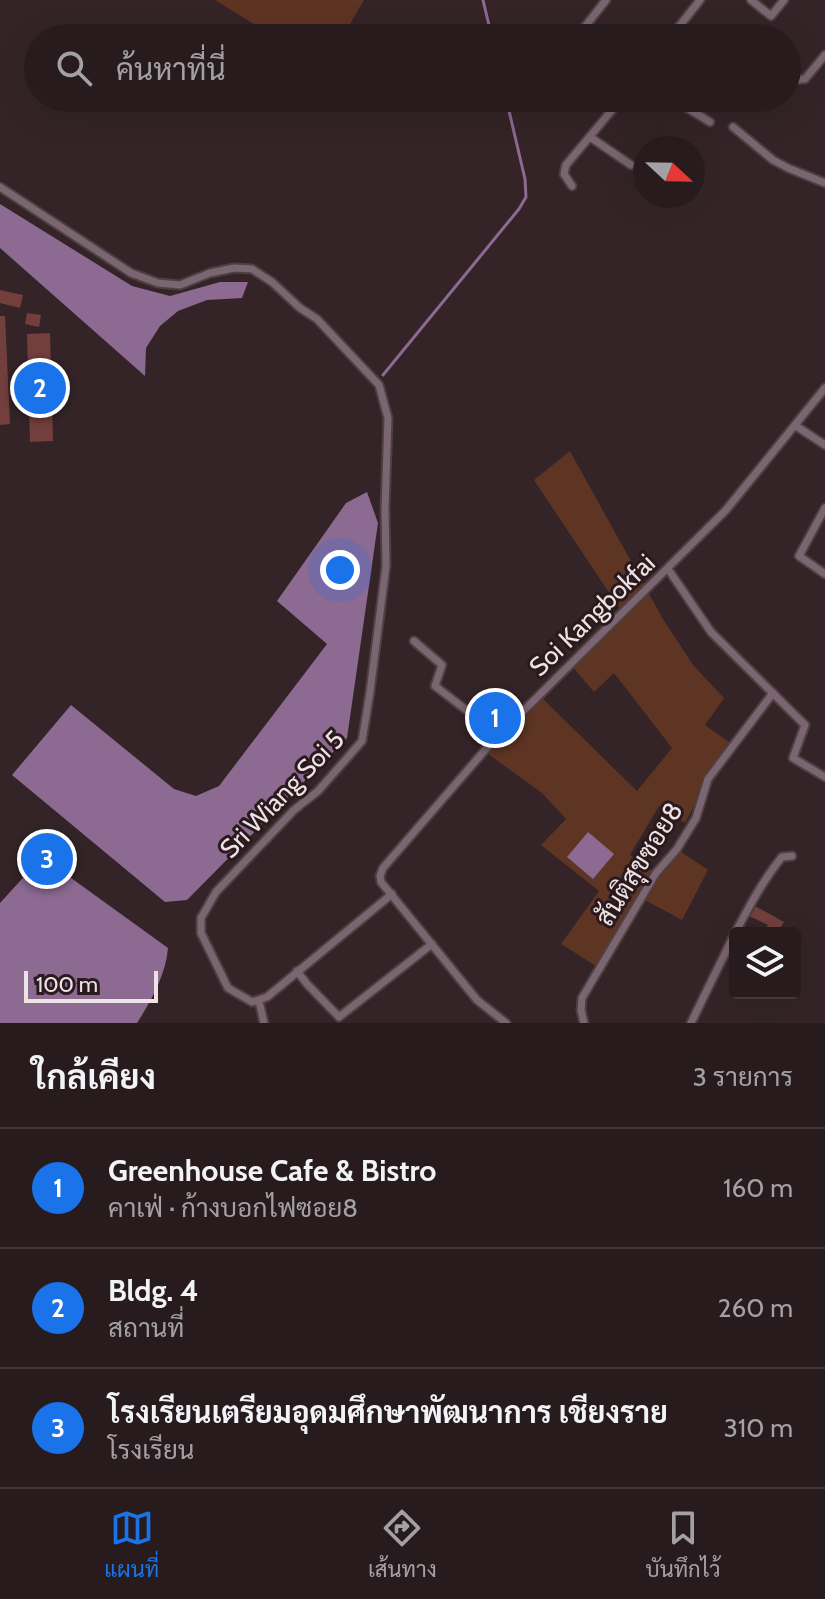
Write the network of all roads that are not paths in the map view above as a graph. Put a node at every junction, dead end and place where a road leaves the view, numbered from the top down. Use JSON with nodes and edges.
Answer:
{"nodes":[{"id":1,"x":606,"y":0,"type":"edge"},
{"id":2,"x":751,"y":0,"type":"edge"},
{"id":3,"x":784,"y":0,"type":"edge"},
{"id":4,"x":695,"y":2,"type":"edge"},
{"id":5,"x":587,"y":24,"type":"edge"},
{"id":6,"x":681,"y":24,"type":"edge"},
{"id":7,"x":825,"y":55,"type":"edge"},
{"id":8,"x":801,"y":79,"type":"edge"},
{"id":9,"x":611,"y":112,"type":"edge"},
{"id":10,"x":694,"y":112,"type":"edge"},
{"id":11,"x":710,"y":122,"type":"dead end"},
{"id":12,"x":733,"y":127,"type":"dead end"},
{"id":13,"x":590,"y":137,"type":"junction"},
{"id":14,"x":631,"y":165,"type":"dead end"},
{"id":15,"x":825,"y":183,"type":"edge"},
{"id":16,"x":572,"y":186,"type":"dead end"},
{"id":17,"x":0,"y":187,"type":"edge"},
{"id":18,"x":825,"y":388,"type":"edge"},
{"id":19,"x":796,"y":426,"type":"junction"},
{"id":20,"x":825,"y":445,"type":"edge"},
{"id":21,"x":825,"y":508,"type":"edge"},
{"id":22,"x":668,"y":569,"type":"junction"},
{"id":23,"x":825,"y":574,"type":"edge"},
{"id":24,"x":414,"y":641,"type":"dead end"},
{"id":25,"x":773,"y":693,"type":"junction"},
{"id":26,"x":499,"y":735,"type":"junction"},
{"id":27,"x":825,"y":777,"type":"edge"},
{"id":28,"x":792,"y":856,"type":"dead end"},
{"id":29,"x":392,"y":894,"type":"junction"},
{"id":30,"x":738,"y":927,"type":"edge"},
{"id":31,"x":432,"y":944,"type":"junction"},
{"id":32,"x":729,"y":945,"type":"edge"},
{"id":33,"x":297,"y":971,"type":"junction"},
{"id":34,"x":259,"y":1001,"type":"junction"},
{"id":35,"x":264,"y":1023,"type":"edge"},
{"id":36,"x":506,"y":1023,"type":"edge"},
{"id":37,"x":584,"y":1023,"type":"edge"},
{"id":38,"x":691,"y":1023,"type":"edge"}],
"edges":[{"from":1,"to":5,"type":"street"},
{"from":2,"to":3,"type":"street"},
{"from":4,"to":6,"type":"street"},
{"from":7,"to":8,"type":"street"},
{"from":9,"to":13,"type":"street"},
{"from":10,"to":11,"type":"street"},
{"from":12,"to":15,"type":"street"},
{"from":13,"to":14,"type":"street"},
{"from":13,"to":16,"type":"street"},
{"from":17,"to":34,"type":"street","name":"Sri Wiang Soi 5"},
{"from":18,"to":19,"type":"street","name":"Soi Kangbokfai"},
{"from":19,"to":20,"type":"street"},
{"from":19,"to":22,"type":"street","name":"Soi Kangbokfai"},
{"from":21,"to":23,"type":"street"},
{"from":22,"to":25,"type":"street"},
{"from":22,"to":26,"type":"street","name":"Soi Kangbokfai"},
{"from":24,"to":26,"type":"street"},
{"from":25,"to":27,"type":"street"},
{"from":25,"to":37,"type":"street","name":"สันติสุขซอย8"},
{"from":26,"to":29,"type":"street","name":"Soi Kangbokfai"},
{"from":28,"to":30,"type":"street"},
{"from":29,"to":31,"type":"street"},
{"from":29,"to":33,"type":"street"},
{"from":31,"to":33,"type":"street"},
{"from":31,"to":36,"type":"street"},
{"from":32,"to":38,"type":"street"},
{"from":33,"to":34,"type":"street"},
{"from":34,"to":35,"type":"street"}]}
